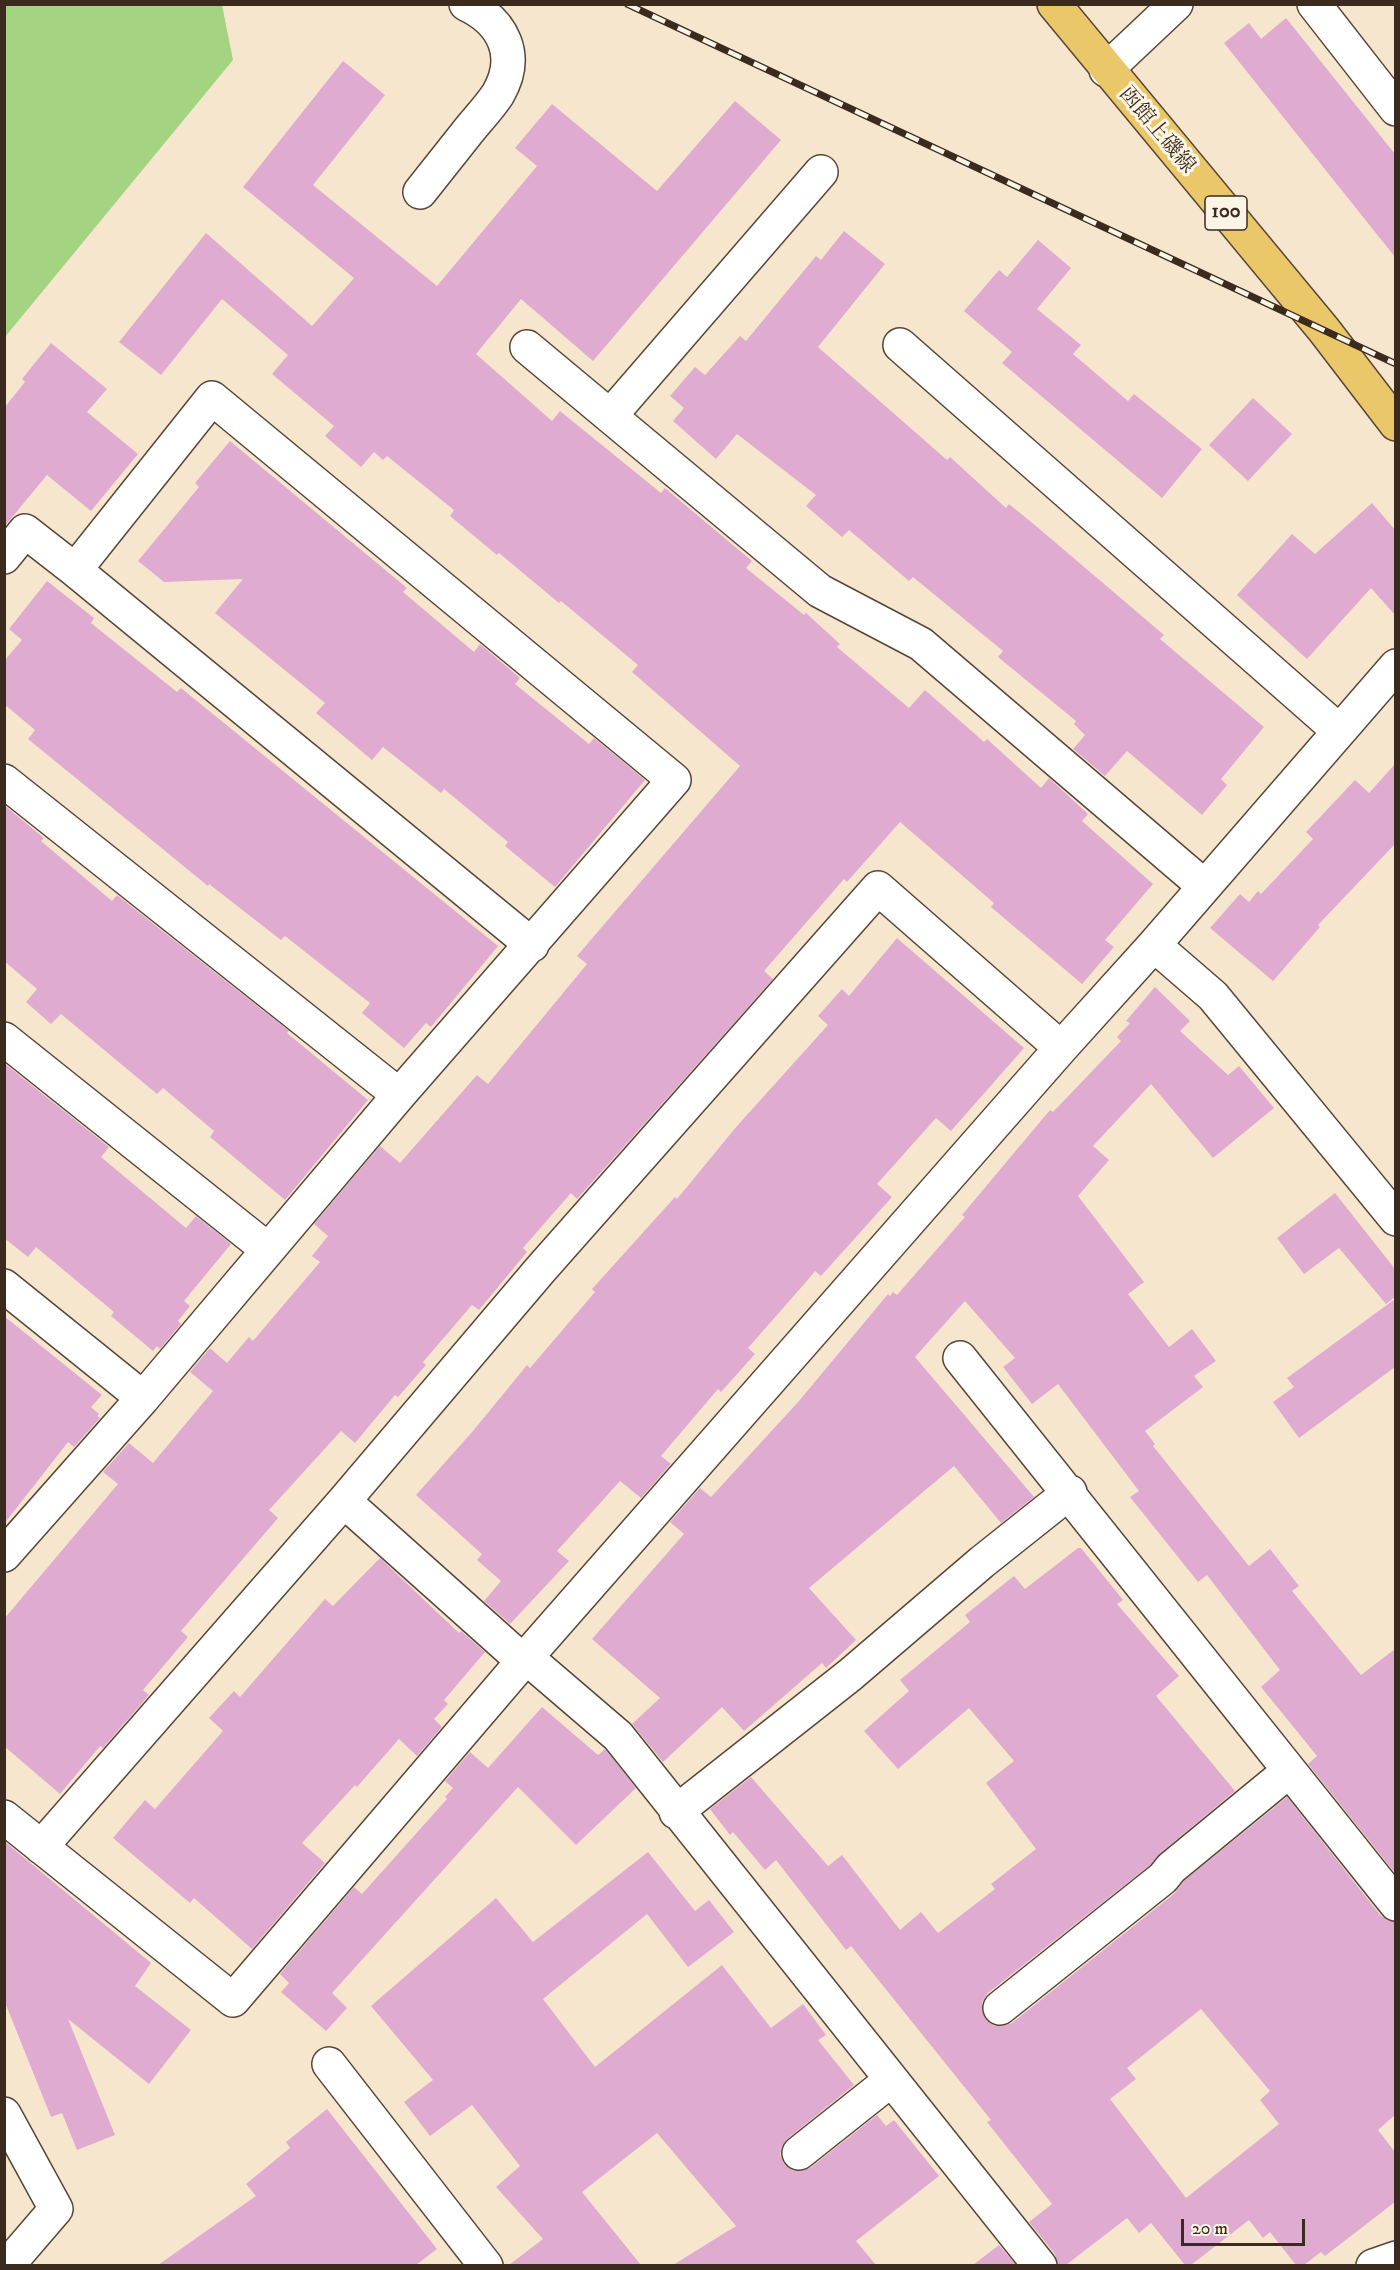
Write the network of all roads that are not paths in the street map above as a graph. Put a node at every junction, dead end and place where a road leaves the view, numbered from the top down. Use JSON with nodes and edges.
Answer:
{"nodes":[{"id":1,"x":466,"y":4,"type":"edge"},
{"id":2,"x":1054,"y":4,"type":"edge"},
{"id":3,"x":1176,"y":4,"type":"edge"},
{"id":4,"x":1314,"y":4,"type":"edge"},
{"id":5,"x":1106,"y":70,"type":"junction"},
{"id":6,"x":1395,"y":110,"type":"edge"},
{"id":7,"x":821,"y":172,"type":"dead end"},
{"id":8,"x":420,"y":192,"type":"dead end"},
{"id":9,"x":900,"y":345,"type":"dead end"},
{"id":10,"x":527,"y":347,"type":"dead end"},
{"id":11,"x":610,"y":416,"type":"junction"},
{"id":12,"x":1395,"y":424,"type":"edge"},
{"id":13,"x":4,"y":557,"type":"edge"},
{"id":14,"x":75,"y":570,"type":"junction"},
{"id":15,"x":1395,"y":666,"type":"edge"},
{"id":16,"x":1339,"y":731,"type":"junction"},
{"id":17,"x":4,"y":781,"type":"edge"},
{"id":18,"x":1204,"y":886,"type":"junction"},
{"id":19,"x":531,"y":945,"type":"junction"},
{"id":20,"x":1154,"y":945,"type":"junction"},
{"id":21,"x":4,"y":1039,"type":"edge"},
{"id":22,"x":1061,"y":1048,"type":"junction"},
{"id":23,"x":399,"y":1095,"type":"junction"},
{"id":24,"x":1395,"y":1219,"type":"edge"},
{"id":25,"x":267,"y":1249,"type":"junction"},
{"id":26,"x":4,"y":1286,"type":"edge"},
{"id":27,"x":960,"y":1358,"type":"dead end"},
{"id":28,"x":143,"y":1398,"type":"junction"},
{"id":29,"x":1070,"y":1492,"type":"junction"},
{"id":30,"x":344,"y":1501,"type":"junction"},
{"id":31,"x":6,"y":1552,"type":"edge"},
{"id":32,"x":525,"y":1659,"type":"junction"},
{"id":33,"x":1290,"y":1771,"type":"junction"},
{"id":34,"x":676,"y":1812,"type":"junction"},
{"id":35,"x":4,"y":1817,"type":"edge"},
{"id":36,"x":41,"y":1847,"type":"junction"},
{"id":37,"x":1395,"y":1904,"type":"edge"},
{"id":38,"x":1000,"y":2008,"type":"dead end"},
{"id":39,"x":330,"y":2064,"type":"dead end"},
{"id":40,"x":891,"y":2080,"type":"junction"},
{"id":41,"x":4,"y":2114,"type":"edge"},
{"id":42,"x":799,"y":2153,"type":"dead end"},
{"id":43,"x":1395,"y":2258,"type":"edge"},
{"id":44,"x":477,"y":2263,"type":"edge"},
{"id":45,"x":7,"y":2265,"type":"edge"},
{"id":46,"x":1040,"y":2265,"type":"edge"},
{"id":47,"x":1373,"y":2265,"type":"edge"}],
"edges":[{"from":1,"to":8,"type":"street"},
{"from":2,"to":5,"type":"main road","name":"函館上磯線","number":"100"},
{"from":3,"to":5,"type":"street"},
{"from":4,"to":6,"type":"street"},
{"from":5,"to":12,"type":"main road","name":"函館上磯線","number":"100"},
{"from":7,"to":11,"type":"street"},
{"from":9,"to":16,"type":"street"},
{"from":10,"to":11,"type":"street"},
{"from":11,"to":18,"type":"street"},
{"from":13,"to":14,"type":"street"},
{"from":14,"to":19,"type":"street"},
{"from":14,"to":19,"type":"street"},
{"from":15,"to":16,"type":"street"},
{"from":16,"to":18,"type":"street"},
{"from":17,"to":23,"type":"street"},
{"from":18,"to":20,"type":"street"},
{"from":19,"to":23,"type":"street"},
{"from":20,"to":22,"type":"street"},
{"from":20,"to":24,"type":"street"},
{"from":21,"to":25,"type":"street"},
{"from":22,"to":30,"type":"street"},
{"from":22,"to":32,"type":"street"},
{"from":23,"to":25,"type":"street"},
{"from":25,"to":28,"type":"street"},
{"from":26,"to":28,"type":"street"},
{"from":27,"to":29,"type":"street"},
{"from":28,"to":31,"type":"street"},
{"from":29,"to":33,"type":"street"},
{"from":29,"to":34,"type":"street"},
{"from":30,"to":32,"type":"street"},
{"from":30,"to":36,"type":"street"},
{"from":32,"to":34,"type":"street"},
{"from":32,"to":36,"type":"street"},
{"from":33,"to":37,"type":"street"},
{"from":33,"to":38,"type":"street"},
{"from":34,"to":40,"type":"street"},
{"from":35,"to":36,"type":"street"},
{"from":39,"to":44,"type":"street"},
{"from":40,"to":42,"type":"street"},
{"from":40,"to":46,"type":"street"},
{"from":41,"to":45,"type":"street"},
{"from":43,"to":47,"type":"street"}]}
